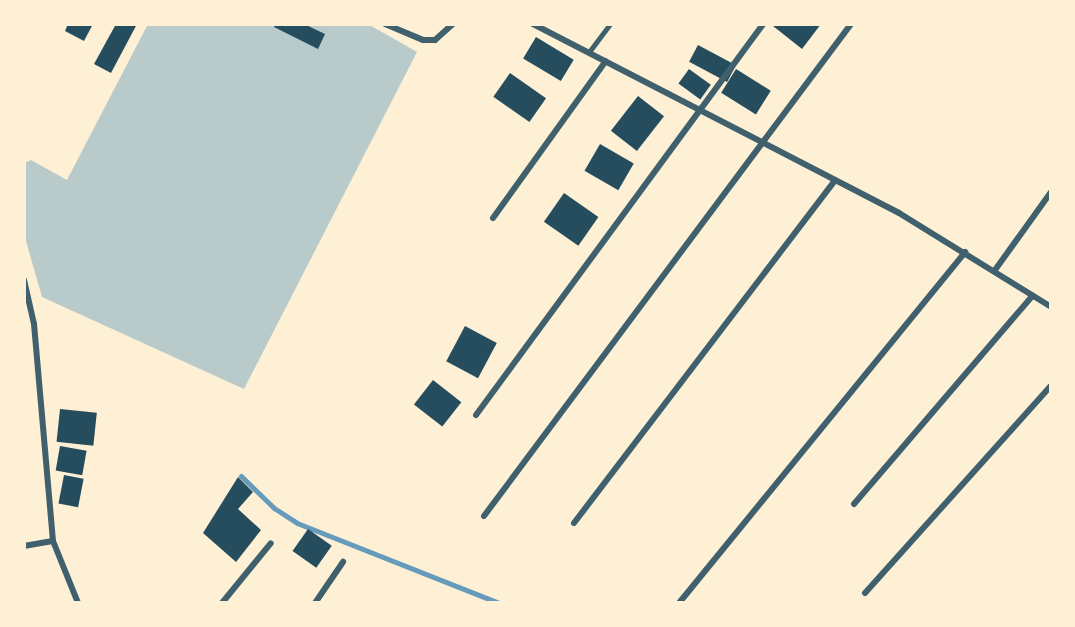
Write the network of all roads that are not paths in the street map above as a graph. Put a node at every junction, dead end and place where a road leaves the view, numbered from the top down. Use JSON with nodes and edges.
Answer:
{"nodes":[{"id":1,"x":385,"y":24,"type":"edge"},
{"id":2,"x":453,"y":24,"type":"edge"},
{"id":3,"x":533,"y":24,"type":"edge"},
{"id":4,"x":610,"y":24,"type":"edge"},
{"id":5,"x":763,"y":24,"type":"edge"},
{"id":6,"x":851,"y":24,"type":"edge"},
{"id":7,"x":590,"y":52,"type":"junction"},
{"id":8,"x":606,"y":60,"type":"junction"},
{"id":9,"x":701,"y":108,"type":"junction"},
{"id":10,"x":765,"y":142,"type":"junction"},
{"id":11,"x":835,"y":180,"type":"junction"},
{"id":12,"x":1051,"y":192,"type":"edge"},
{"id":13,"x":493,"y":218,"type":"dead end"},
{"id":14,"x":965,"y":252,"type":"junction"},
{"id":15,"x":995,"y":270,"type":"junction"},
{"id":16,"x":24,"y":280,"type":"edge"},
{"id":17,"x":1032,"y":296,"type":"junction"},
{"id":18,"x":1051,"y":307,"type":"edge"},
{"id":19,"x":1051,"y":386,"type":"edge"},
{"id":20,"x":476,"y":415,"type":"dead end"},
{"id":21,"x":854,"y":504,"type":"dead end"},
{"id":22,"x":484,"y":516,"type":"dead end"},
{"id":23,"x":574,"y":523,"type":"dead end"},
{"id":24,"x":53,"y":541,"type":"junction"},
{"id":25,"x":271,"y":543,"type":"dead end"},
{"id":26,"x":24,"y":546,"type":"edge"},
{"id":27,"x":343,"y":562,"type":"dead end"},
{"id":28,"x":865,"y":593,"type":"dead end"},
{"id":29,"x":78,"y":603,"type":"edge"},
{"id":30,"x":222,"y":603,"type":"edge"},
{"id":31,"x":315,"y":603,"type":"edge"},
{"id":32,"x":680,"y":603,"type":"edge"}],
"edges":[{"from":1,"to":2,"type":"street"},
{"from":3,"to":7,"type":"street"},
{"from":4,"to":7,"type":"lane"},
{"from":5,"to":9,"type":"street"},
{"from":6,"to":10,"type":"street"},
{"from":7,"to":8,"type":"street"},
{"from":8,"to":9,"type":"street"},
{"from":8,"to":13,"type":"street"},
{"from":9,"to":10,"type":"street"},
{"from":9,"to":20,"type":"street"},
{"from":10,"to":11,"type":"street"},
{"from":10,"to":22,"type":"street"},
{"from":11,"to":14,"type":"street"},
{"from":11,"to":23,"type":"street"},
{"from":12,"to":15,"type":"street"},
{"from":14,"to":15,"type":"street"},
{"from":14,"to":32,"type":"street"},
{"from":15,"to":17,"type":"street"},
{"from":16,"to":24,"type":"street"},
{"from":17,"to":18,"type":"street"},
{"from":17,"to":21,"type":"street"},
{"from":19,"to":28,"type":"street"},
{"from":24,"to":26,"type":"street"},
{"from":24,"to":29,"type":"street"},
{"from":25,"to":30,"type":"street"},
{"from":27,"to":31,"type":"street"}]}
